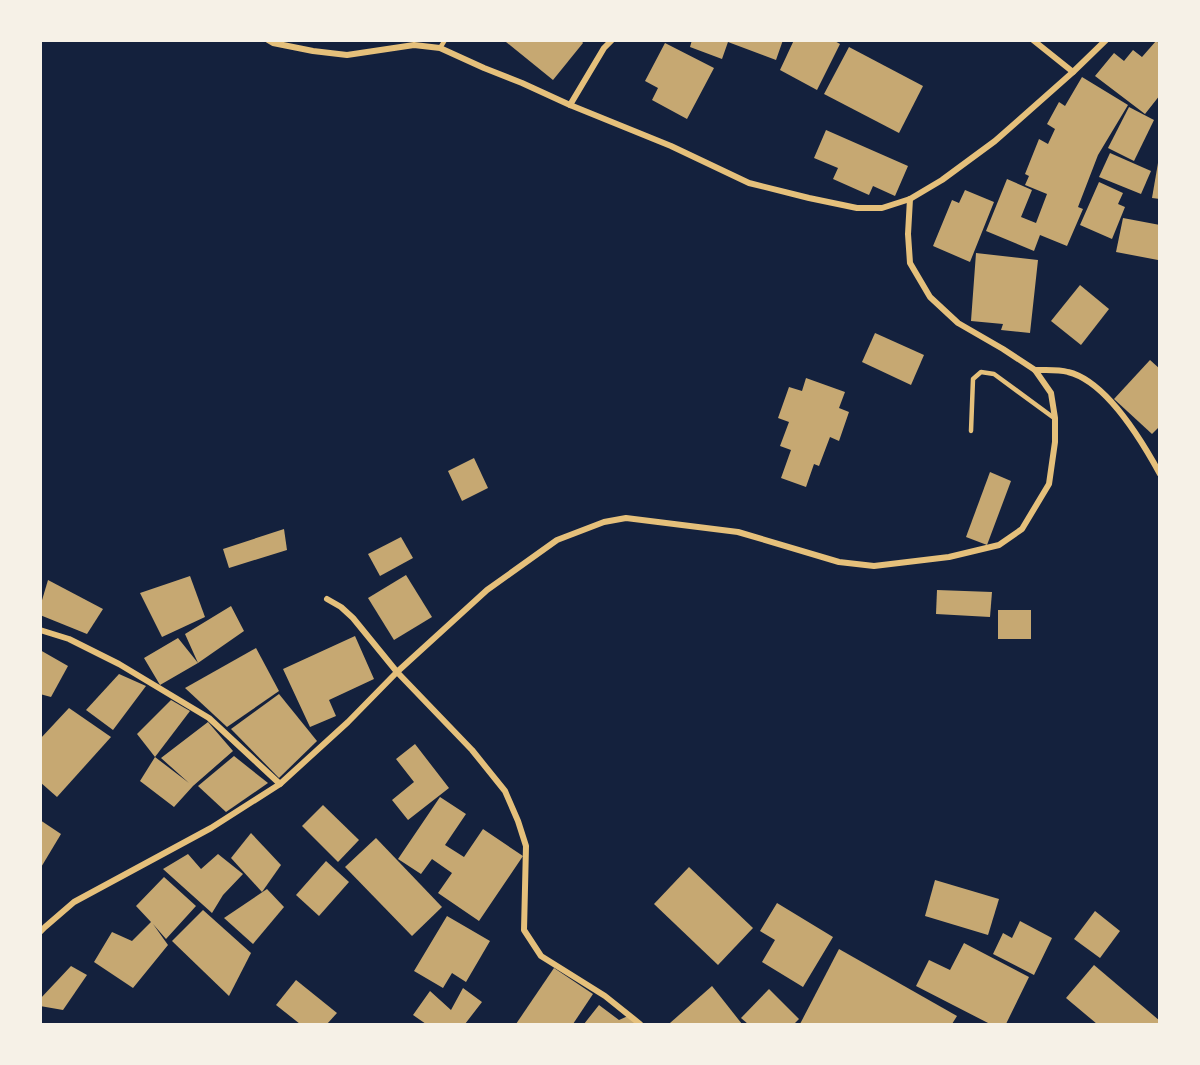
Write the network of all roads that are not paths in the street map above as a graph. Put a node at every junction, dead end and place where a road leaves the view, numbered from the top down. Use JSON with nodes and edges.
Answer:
{"nodes":[{"id":1,"x":268,"y":40,"type":"edge"},
{"id":2,"x":445,"y":40,"type":"edge"},
{"id":3,"x":612,"y":40,"type":"edge"},
{"id":4,"x":1033,"y":40,"type":"edge"},
{"id":5,"x":1106,"y":40,"type":"edge"},
{"id":6,"x":440,"y":48,"type":"junction"},
{"id":7,"x":1073,"y":72,"type":"junction"},
{"id":8,"x":570,"y":105,"type":"junction"},
{"id":9,"x":910,"y":199,"type":"junction"},
{"id":10,"x":1035,"y":370,"type":"junction"},
{"id":11,"x":1055,"y":418,"type":"junction"},
{"id":12,"x":972,"y":431,"type":"dead end"},
{"id":13,"x":1160,"y":474,"type":"edge"},
{"id":14,"x":327,"y":598,"type":"dead end"},
{"id":15,"x":40,"y":630,"type":"edge"},
{"id":16,"x":397,"y":672,"type":"junction"},
{"id":17,"x":280,"y":784,"type":"junction"},
{"id":18,"x":40,"y":932,"type":"edge"},
{"id":19,"x":640,"y":1024,"type":"edge"}],
"edges":[{"from":1,"to":6,"type":"street"},
{"from":2,"to":6,"type":"lane"},
{"from":3,"to":8,"type":"street"},
{"from":4,"to":7,"type":"street"},
{"from":5,"to":7,"type":"street"},
{"from":6,"to":8,"type":"street"},
{"from":7,"to":9,"type":"street"},
{"from":8,"to":9,"type":"street"},
{"from":9,"to":10,"type":"street"},
{"from":10,"to":11,"type":"street"},
{"from":10,"to":13,"type":"street"},
{"from":11,"to":12,"type":"lane"},
{"from":11,"to":16,"type":"street"},
{"from":14,"to":16,"type":"street"},
{"from":15,"to":17,"type":"street"},
{"from":16,"to":17,"type":"street"},
{"from":16,"to":19,"type":"street"},
{"from":17,"to":18,"type":"street"}]}
